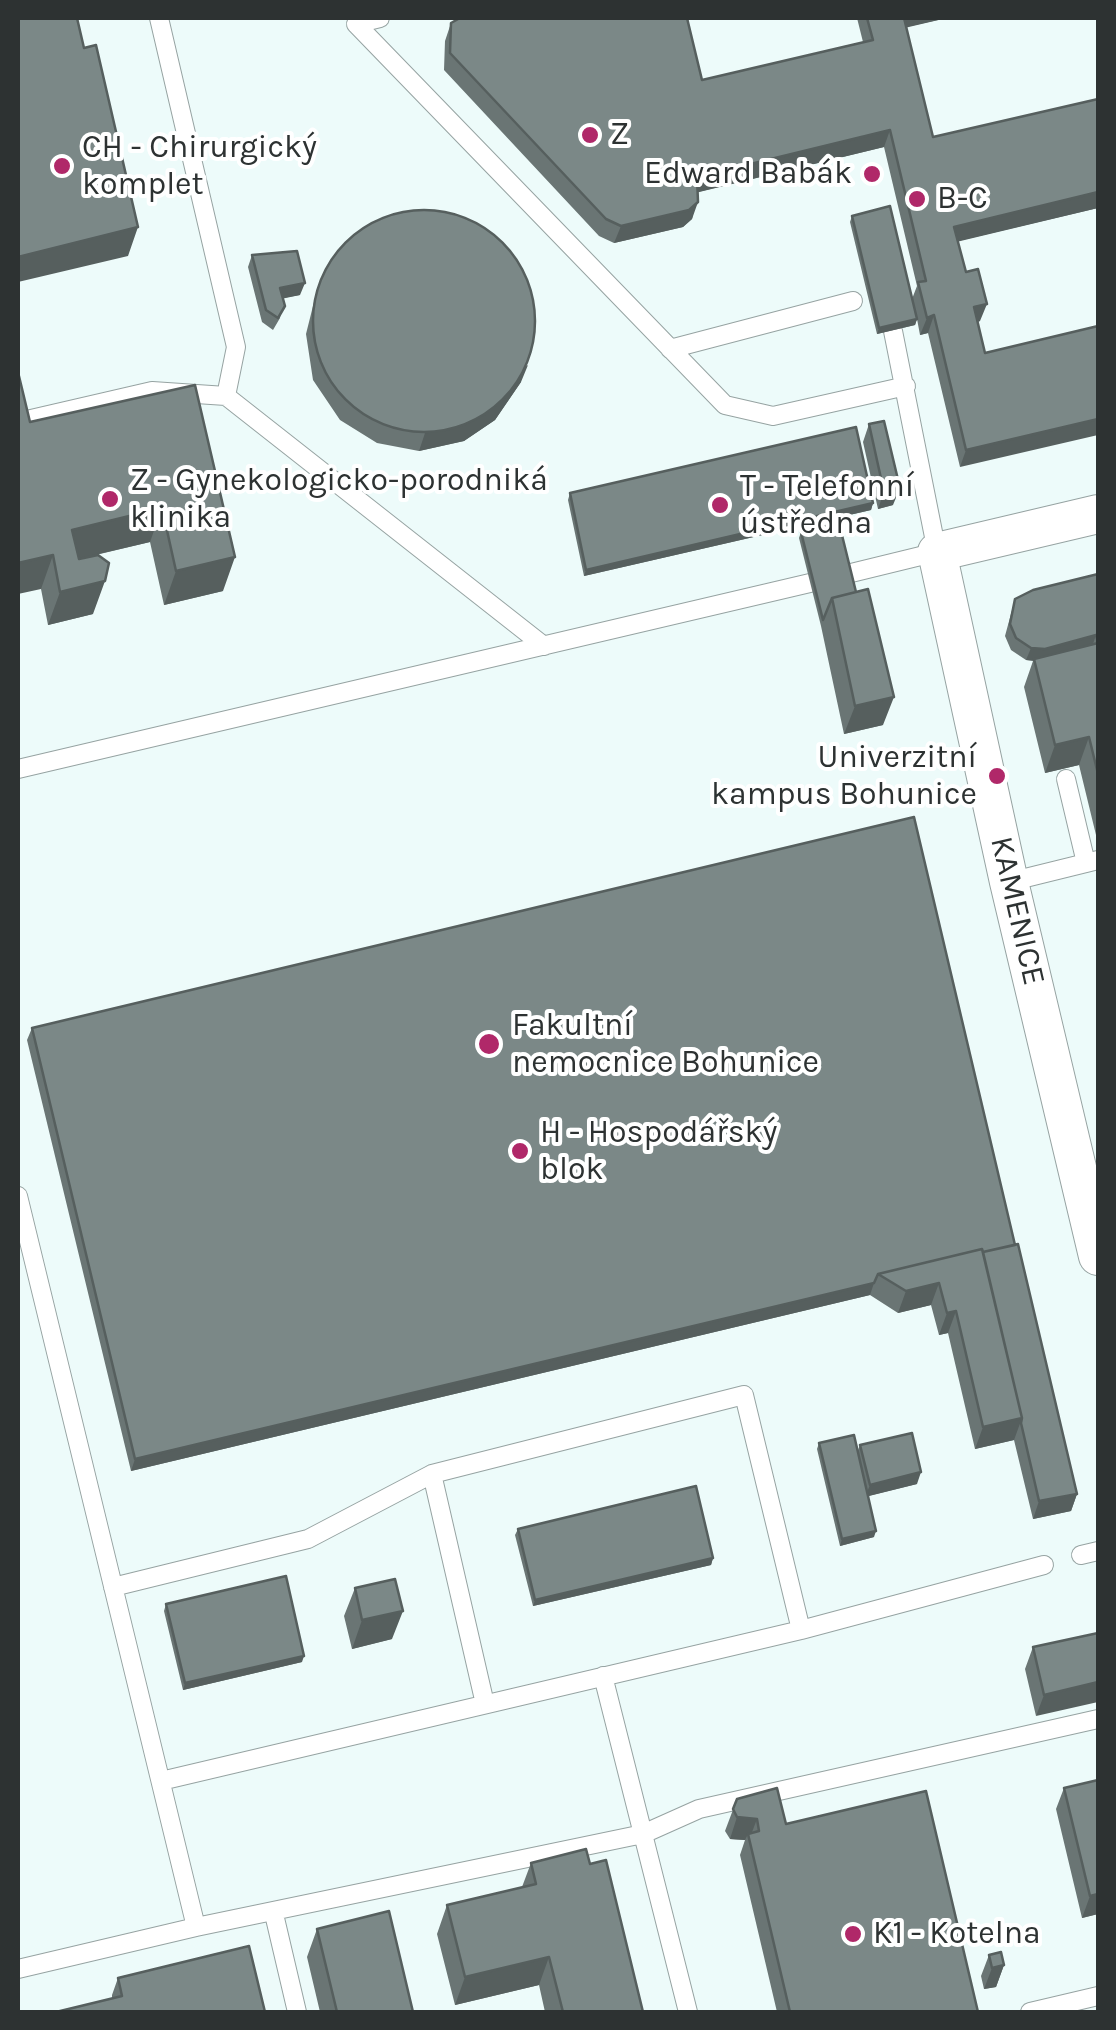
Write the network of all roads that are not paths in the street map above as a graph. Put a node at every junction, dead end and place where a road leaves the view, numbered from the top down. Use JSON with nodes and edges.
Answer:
{"nodes":[{"id":1,"x":159,"y":18,"type":"edge"},
{"id":2,"x":380,"y":18,"type":"edge"},
{"id":3,"x":853,"y":301,"type":"dead end"},
{"id":4,"x":892,"y":330,"type":"edge"},
{"id":5,"x":670,"y":349,"type":"junction"},
{"id":6,"x":906,"y":386,"type":"junction"},
{"id":7,"x":226,"y":396,"type":"junction"},
{"id":8,"x":18,"y":422,"type":"edge"},
{"id":9,"x":1098,"y":514,"type":"edge"},
{"id":10,"x":937,"y":552,"type":"junction"},
{"id":11,"x":848,"y":574,"type":"edge"},
{"id":12,"x":810,"y":582,"type":"edge"},
{"id":13,"x":544,"y":646,"type":"junction"},
{"id":14,"x":18,"y":769,"type":"edge"},
{"id":15,"x":1066,"y":780,"type":"edge"},
{"id":16,"x":1092,"y":861,"type":"edge"},
{"id":17,"x":1009,"y":882,"type":"junction"},
{"id":18,"x":18,"y":1196,"type":"edge"},
{"id":19,"x":1098,"y":1256,"type":"edge"},
{"id":20,"x":432,"y":1474,"type":"junction"},
{"id":21,"x":1044,"y":1565,"type":"dead end"},
{"id":22,"x":113,"y":1587,"type":"junction"},
{"id":23,"x":801,"y":1630,"type":"junction"},
{"id":24,"x":603,"y":1676,"type":"junction"},
{"id":25,"x":485,"y":1704,"type":"junction"},
{"id":26,"x":1098,"y":1720,"type":"edge"},
{"id":27,"x":160,"y":1781,"type":"junction"},
{"id":28,"x":642,"y":1834,"type":"junction"},
{"id":29,"x":274,"y":1914,"type":"junction"},
{"id":30,"x":196,"y":1927,"type":"junction"},
{"id":31,"x":18,"y":1969,"type":"edge"},
{"id":32,"x":1098,"y":1996,"type":"edge"},
{"id":33,"x":297,"y":2012,"type":"edge"},
{"id":34,"x":688,"y":2012,"type":"edge"},
{"id":35,"x":1030,"y":2012,"type":"edge"}],
"edges":[{"from":1,"to":7,"type":"lane"},
{"from":2,"to":5,"type":"lane"},
{"from":3,"to":5,"type":"lane"},
{"from":4,"to":6,"type":"lane"},
{"from":5,"to":6,"type":"lane"},
{"from":6,"to":10,"type":"lane"},
{"from":7,"to":8,"type":"lane"},
{"from":7,"to":13,"type":"lane"},
{"from":9,"to":10,"type":"street"},
{"from":10,"to":11,"type":"lane"},
{"from":10,"to":17,"type":"street","name":"KAMENICE"},
{"from":12,"to":13,"type":"lane"},
{"from":13,"to":14,"type":"lane"},
{"from":15,"to":16,"type":"lane"},
{"from":16,"to":17,"type":"lane"},
{"from":17,"to":19,"type":"street","name":"KAMENICE"},
{"from":18,"to":22,"type":"lane"},
{"from":20,"to":22,"type":"lane"},
{"from":20,"to":23,"type":"lane"},
{"from":20,"to":25,"type":"lane"},
{"from":21,"to":23,"type":"lane"},
{"from":22,"to":27,"type":"lane"},
{"from":23,"to":24,"type":"lane"},
{"from":24,"to":25,"type":"lane"},
{"from":24,"to":28,"type":"lane"},
{"from":25,"to":27,"type":"lane"},
{"from":26,"to":28,"type":"lane"},
{"from":27,"to":30,"type":"lane"},
{"from":28,"to":29,"type":"lane"},
{"from":28,"to":34,"type":"lane"},
{"from":29,"to":30,"type":"lane"},
{"from":29,"to":33,"type":"lane"},
{"from":30,"to":31,"type":"lane"},
{"from":32,"to":35,"type":"lane"}]}
